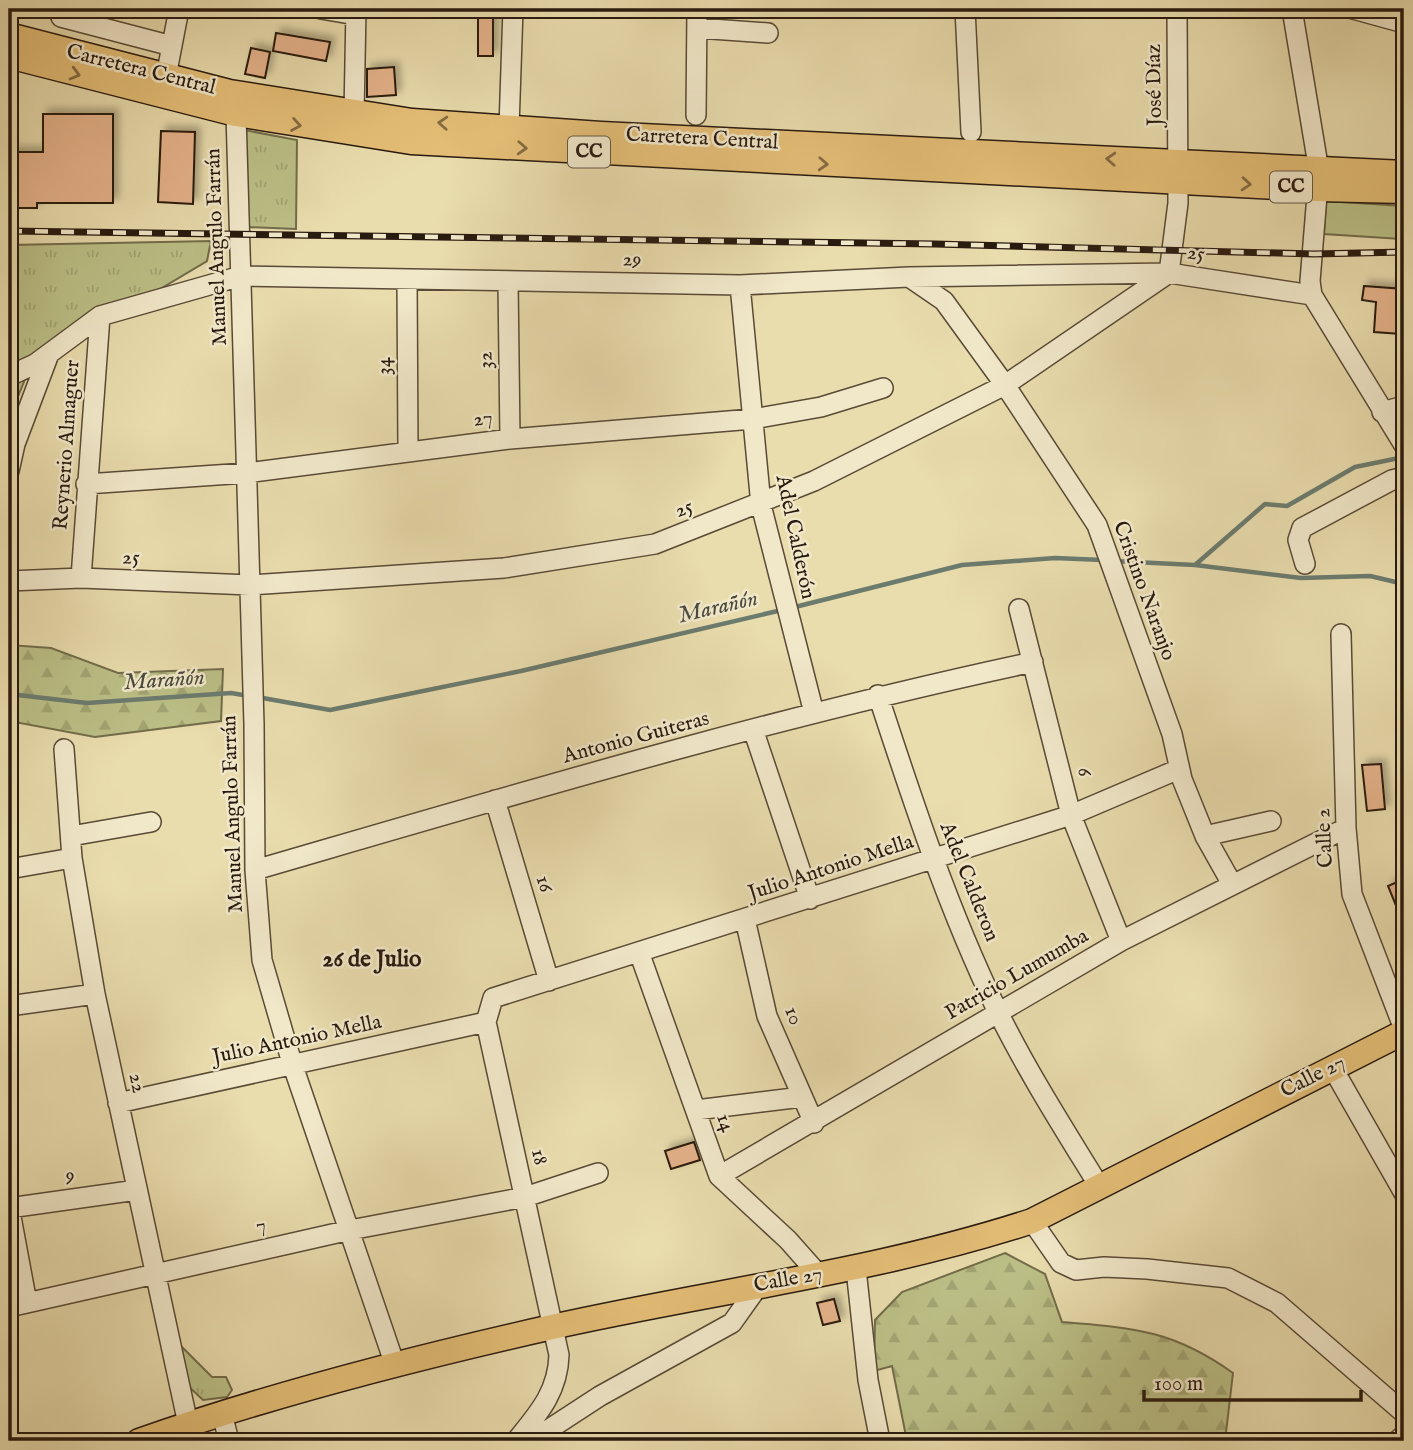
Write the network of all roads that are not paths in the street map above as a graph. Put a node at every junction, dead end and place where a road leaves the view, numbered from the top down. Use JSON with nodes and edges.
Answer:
{"nodes":[{"id":1,"x":179,"y":9,"type":"edge"},
{"id":2,"x":321,"y":9,"type":"edge"},
{"id":3,"x":513,"y":9,"type":"edge"},
{"id":4,"x":964,"y":9,"type":"edge"},
{"id":5,"x":1177,"y":9,"type":"edge"},
{"id":6,"x":1292,"y":9,"type":"edge"},
{"id":7,"x":1353,"y":9,"type":"edge"},
{"id":8,"x":356,"y":12,"type":"edge"},
{"id":9,"x":55,"y":13,"type":"edge"},
{"id":10,"x":697,"y":18,"type":"edge"},
{"id":11,"x":1404,"y":23,"type":"edge"},
{"id":12,"x":768,"y":33,"type":"dead end"},
{"id":13,"x":9,"y":35,"type":"edge"},
{"id":14,"x":172,"y":46,"type":"junction"},
{"id":15,"x":55,"y":47,"type":"junction"},
{"id":16,"x":9,"y":56,"type":"edge"},
{"id":17,"x":164,"y":88,"type":"junction"},
{"id":18,"x":236,"y":114,"type":"junction"},
{"id":19,"x":354,"y":114,"type":"junction"},
{"id":20,"x":696,"y":116,"type":"dead end"},
{"id":21,"x":509,"y":127,"type":"junction"},
{"id":22,"x":971,"y":132,"type":"dead end"},
{"id":23,"x":1179,"y":171,"type":"junction"},
{"id":24,"x":1404,"y":173,"type":"edge"},
{"id":25,"x":1318,"y":180,"type":"junction"},
{"id":26,"x":1404,"y":191,"type":"edge"},
{"id":27,"x":1169,"y":273,"type":"junction"},
{"id":28,"x":241,"y":276,"type":"junction"},
{"id":29,"x":909,"y":277,"type":"junction"},
{"id":30,"x":407,"y":279,"type":"junction"},
{"id":31,"x":508,"y":281,"type":"junction"},
{"id":32,"x":740,"y":285,"type":"junction"},
{"id":33,"x":1312,"y":295,"type":"junction"},
{"id":34,"x":100,"y":316,"type":"junction"},
{"id":35,"x":50,"y":353,"type":"junction"},
{"id":36,"x":9,"y":376,"type":"edge"},
{"id":37,"x":1005,"y":385,"type":"junction"},
{"id":38,"x":883,"y":388,"type":"dead end"},
{"id":39,"x":1404,"y":406,"type":"edge"},
{"id":40,"x":1382,"y":412,"type":"junction"},
{"id":41,"x":753,"y":419,"type":"junction"},
{"id":42,"x":510,"y":439,"type":"junction"},
{"id":43,"x":1402,"y":441,"type":"edge"},
{"id":44,"x":408,"y":452,"type":"junction"},
{"id":45,"x":9,"y":471,"type":"edge"},
{"id":46,"x":246,"y":473,"type":"junction"},
{"id":47,"x":1404,"y":477,"type":"edge"},
{"id":48,"x":86,"y":484,"type":"junction"},
{"id":49,"x":761,"y":505,"type":"junction"},
{"id":50,"x":1305,"y":564,"type":"dead end"},
{"id":51,"x":81,"y":578,"type":"junction"},
{"id":52,"x":9,"y":581,"type":"edge"},
{"id":53,"x":250,"y":585,"type":"junction"},
{"id":54,"x":1019,"y":609,"type":"dead end"},
{"id":55,"x":1341,"y":634,"type":"dead end"},
{"id":56,"x":1033,"y":662,"type":"junction"},
{"id":57,"x":878,"y":695,"type":"junction"},
{"id":58,"x":814,"y":713,"type":"junction"},
{"id":59,"x":753,"y":729,"type":"junction"},
{"id":60,"x":64,"y":748,"type":"dead end"},
{"id":61,"x":1179,"y":769,"type":"junction"},
{"id":62,"x":495,"y":800,"type":"junction"},
{"id":63,"x":1071,"y":816,"type":"junction"},
{"id":64,"x":1271,"y":821,"type":"dead end"},
{"id":65,"x":151,"y":822,"type":"dead end"},
{"id":66,"x":1346,"y":828,"type":"junction"},
{"id":67,"x":1205,"y":835,"type":"junction"},
{"id":68,"x":71,"y":836,"type":"junction"},
{"id":69,"x":72,"y":858,"type":"junction"},
{"id":70,"x":933,"y":860,"type":"junction"},
{"id":71,"x":9,"y":869,"type":"edge"},
{"id":72,"x":255,"y":870,"type":"junction"},
{"id":73,"x":1232,"y":884,"type":"junction"},
{"id":74,"x":810,"y":899,"type":"junction"},
{"id":75,"x":745,"y":919,"type":"junction"},
{"id":76,"x":1121,"y":941,"type":"junction"},
{"id":77,"x":639,"y":953,"type":"junction"},
{"id":78,"x":549,"y":981,"type":"junction"},
{"id":79,"x":95,"y":994,"type":"junction"},
{"id":80,"x":493,"y":998,"type":"joint"},
{"id":81,"x":9,"y":1006,"type":"edge"},
{"id":82,"x":998,"y":1011,"type":"junction"},
{"id":83,"x":486,"y":1022,"type":"junction"},
{"id":84,"x":1404,"y":1030,"type":"edge"},
{"id":85,"x":292,"y":1063,"type":"junction"},
{"id":86,"x":1332,"y":1067,"type":"junction"},
{"id":87,"x":802,"y":1097,"type":"junction"},
{"id":88,"x":118,"y":1102,"type":"junction"},
{"id":89,"x":696,"y":1110,"type":"junction"},
{"id":90,"x":814,"y":1123,"type":"junction"},
{"id":91,"x":598,"y":1173,"type":"dead end"},
{"id":92,"x":719,"y":1176,"type":"junction"},
{"id":93,"x":1099,"y":1186,"type":"junction"},
{"id":94,"x":136,"y":1190,"type":"junction"},
{"id":95,"x":1404,"y":1192,"type":"edge"},
{"id":96,"x":525,"y":1197,"type":"junction"},
{"id":97,"x":9,"y":1207,"type":"edge"},
{"id":98,"x":1032,"y":1221,"type":"junction"},
{"id":99,"x":350,"y":1230,"type":"junction"},
{"id":100,"x":856,"y":1269,"type":"junction"},
{"id":101,"x":154,"y":1272,"type":"junction"},
{"id":102,"x":819,"y":1275,"type":"junction"},
{"id":103,"x":759,"y":1285,"type":"junction"},
{"id":104,"x":18,"y":1305,"type":"edge"},
{"id":105,"x":553,"y":1327,"type":"junction"},
{"id":106,"x":395,"y":1365,"type":"junction"},
{"id":107,"x":1404,"y":1413,"type":"edge"},
{"id":108,"x":222,"y":1415,"type":"junction"},
{"id":109,"x":188,"y":1424,"type":"junction"},
{"id":110,"x":1404,"y":1435,"type":"edge"},
{"id":111,"x":139,"y":1441,"type":"edge"},
{"id":112,"x":229,"y":1441,"type":"edge"},
{"id":113,"x":516,"y":1441,"type":"edge"},
{"id":114,"x":531,"y":1441,"type":"edge"},
{"id":115,"x":880,"y":1441,"type":"edge"},
{"id":116,"x":1397,"y":1441,"type":"edge"}],
"edges":[{"from":1,"to":14,"type":"street"},
{"from":2,"to":8,"type":"street"},
{"from":3,"to":21,"type":"street"},
{"from":4,"to":22,"type":"street"},
{"from":5,"to":23,"type":"street","name":"José Díaz"},
{"from":6,"to":25,"type":"street"},
{"from":7,"to":11,"type":"street"},
{"from":8,"to":19,"type":"street"},
{"from":9,"to":14,"type":"street"},
{"from":9,"to":15,"type":"street"},
{"from":10,"to":12,"type":"street"},
{"from":10,"to":20,"type":"street"},
{"from":13,"to":15,"type":"main road","name":"Carretera Central","number":"CC"},
{"from":14,"to":17,"type":"street"},
{"from":15,"to":17,"type":"main road","name":"Carretera Central","number":"CC"},
{"from":16,"to":17,"type":"main road","name":"Carretera Central","number":"CC","one_way":true},
{"from":17,"to":18,"type":"main road","name":"Carretera Central","number":"CC"},
{"from":17,"to":19,"type":"main road","name":"Carretera Central","number":"CC"},
{"from":18,"to":23,"type":"main road","name":"Carretera Central","number":"CC","one_way":true},
{"from":18,"to":28,"type":"street","name":"Manuel Angulo Farrán"},
{"from":21,"to":19,"type":"main road","name":"Carretera Central","number":"CC","one_way":true},
{"from":23,"to":21,"type":"main road","name":"Carretera Central","number":"CC","one_way":true},
{"from":23,"to":25,"type":"main road","name":"Carretera Central","number":"CC"},
{"from":23,"to":27,"type":"street","name":"José Díaz"},
{"from":24,"to":25,"type":"main road","name":"Carretera Central","number":"CC"},
{"from":25,"to":26,"type":"main road","name":"Carretera Central","number":"CC"},
{"from":25,"to":33,"type":"street"},
{"from":27,"to":29,"type":"street","name":"29"},
{"from":27,"to":33,"type":"street","name":"25"},
{"from":27,"to":37,"type":"street","name":"25"},
{"from":28,"to":30,"type":"street","name":"29"},
{"from":28,"to":34,"type":"street","name":"29"},
{"from":28,"to":46,"type":"street","name":"Manuel Angulo Farrán"},
{"from":29,"to":32,"type":"street","name":"29"},
{"from":29,"to":37,"type":"street","name":"Cristino Naranjo"},
{"from":30,"to":31,"type":"street","name":"29"},
{"from":30,"to":44,"type":"street","name":"34"},
{"from":31,"to":32,"type":"street","name":"29"},
{"from":31,"to":42,"type":"street","name":"32"},
{"from":32,"to":41,"type":"street","name":"Adel Calderón"},
{"from":33,"to":40,"type":"street"},
{"from":34,"to":35,"type":"street"},
{"from":34,"to":48,"type":"street","name":"Reynerio Almaguer"},
{"from":35,"to":36,"type":"street"},
{"from":35,"to":45,"type":"street"},
{"from":37,"to":49,"type":"street","name":"25"},
{"from":37,"to":61,"type":"street","name":"Cristino Naranjo"},
{"from":38,"to":41,"type":"street","name":"27"},
{"from":39,"to":40,"type":"street"},
{"from":40,"to":43,"type":"street"},
{"from":41,"to":42,"type":"street","name":"27"},
{"from":41,"to":49,"type":"street","name":"Adel Calderón"},
{"from":42,"to":44,"type":"street","name":"27"},
{"from":44,"to":46,"type":"street","name":"27"},
{"from":46,"to":48,"type":"street","name":"27"},
{"from":46,"to":53,"type":"street","name":"Manuel Angulo Farrán"},
{"from":47,"to":50,"type":"street"},
{"from":48,"to":51,"type":"street","name":"Reynerio Almaguer"},
{"from":49,"to":53,"type":"street","name":"25"},
{"from":49,"to":58,"type":"street","name":"Adel Calderón"},
{"from":51,"to":52,"type":"street","name":"25"},
{"from":51,"to":53,"type":"street","name":"25"},
{"from":53,"to":72,"type":"street","name":"Manuel Angulo Farrán"},
{"from":54,"to":56,"type":"street","name":"6"},
{"from":55,"to":66,"type":"street","name":"Calle 2"},
{"from":56,"to":57,"type":"street","name":"Antonio Guiteras"},
{"from":56,"to":63,"type":"street","name":"6"},
{"from":57,"to":58,"type":"street","name":"Antonio Guiteras"},
{"from":57,"to":70,"type":"street","name":"Adel Calderon"},
{"from":58,"to":59,"type":"street","name":"Antonio Guiteras"},
{"from":59,"to":62,"type":"street","name":"Antonio Guiteras"},
{"from":59,"to":74,"type":"street"},
{"from":60,"to":68,"type":"street","name":"22"},
{"from":61,"to":63,"type":"street","name":"Julio Antonio Mella"},
{"from":61,"to":67,"type":"street","name":"Cristino Naranjo"},
{"from":62,"to":72,"type":"street","name":"Antonio Guiteras"},
{"from":62,"to":78,"type":"street","name":"16"},
{"from":63,"to":70,"type":"street","name":"Julio Antonio Mella"},
{"from":63,"to":76,"type":"street","name":"6"},
{"from":64,"to":67,"type":"street"},
{"from":65,"to":68,"type":"street"},
{"from":66,"to":73,"type":"street","name":"Patricio Lumumba"},
{"from":66,"to":84,"type":"street","name":"Calle 2"},
{"from":67,"to":73,"type":"street","name":"Cristino Naranjo"},
{"from":68,"to":69,"type":"street","name":"22"},
{"from":69,"to":71,"type":"street"},
{"from":69,"to":79,"type":"street","name":"22"},
{"from":70,"to":74,"type":"street","name":"Julio Antonio Mella"},
{"from":70,"to":82,"type":"street","name":"Adel Calderon"},
{"from":72,"to":85,"type":"street","name":"Manuel Angulo Farrán"},
{"from":73,"to":76,"type":"street","name":"Patricio Lumumba"},
{"from":74,"to":75,"type":"street","name":"Julio Antonio Mella"},
{"from":75,"to":77,"type":"street","name":"Julio Antonio Mella"},
{"from":75,"to":87,"type":"street","name":"10"},
{"from":76,"to":82,"type":"street","name":"Patricio Lumumba"},
{"from":77,"to":78,"type":"street","name":"Julio Antonio Mella"},
{"from":77,"to":89,"type":"street","name":"14"},
{"from":78,"to":80,"type":"street","name":"Julio Antonio Mella"},
{"from":79,"to":81,"type":"street"},
{"from":79,"to":88,"type":"street","name":"22"},
{"from":80,"to":83,"type":"street","name":"18"},
{"from":82,"to":90,"type":"street","name":"Patricio Lumumba"},
{"from":82,"to":93,"type":"street","name":"Adel Calderon"},
{"from":83,"to":85,"type":"street","name":"Julio Antonio Mella"},
{"from":83,"to":96,"type":"street","name":"18"},
{"from":84,"to":86,"type":"main road","name":"Calle 27"},
{"from":85,"to":88,"type":"street","name":"Julio Antonio Mella"},
{"from":85,"to":99,"type":"street","name":"Manuel Angulo Farrán"},
{"from":86,"to":93,"type":"main road","name":"Calle 27"},
{"from":86,"to":95,"type":"street"},
{"from":87,"to":89,"type":"street"},
{"from":87,"to":90,"type":"street","name":"10"},
{"from":88,"to":94,"type":"street","name":"22"},
{"from":89,"to":92,"type":"street","name":"14"},
{"from":90,"to":92,"type":"street","name":"Patricio Lumumba"},
{"from":91,"to":96,"type":"street","name":"7"},
{"from":92,"to":102,"type":"street","name":"14"},
{"from":93,"to":98,"type":"main road","name":"Calle 27"},
{"from":94,"to":97,"type":"street","name":"9"},
{"from":94,"to":101,"type":"street","name":"22"},
{"from":96,"to":99,"type":"street","name":"7"},
{"from":96,"to":105,"type":"street","name":"18"},
{"from":97,"to":104,"type":"street"},
{"from":98,"to":100,"type":"main road","name":"Calle 27"},
{"from":98,"to":107,"type":"street"},
{"from":99,"to":101,"type":"street","name":"7"},
{"from":99,"to":106,"type":"street","name":"Manuel Angulo Farrán"},
{"from":100,"to":102,"type":"main road","name":"Calle 27"},
{"from":100,"to":115,"type":"street"},
{"from":101,"to":104,"type":"street","name":"7"},
{"from":101,"to":109,"type":"street","name":"22"},
{"from":102,"to":103,"type":"main road","name":"Calle 27"},
{"from":103,"to":105,"type":"main road","name":"Calle 27"},
{"from":103,"to":114,"type":"street"},
{"from":105,"to":106,"type":"main road","name":"Calle 27"},
{"from":105,"to":113,"type":"street","name":"18"},
{"from":106,"to":108,"type":"main road","name":"Calle 27"},
{"from":108,"to":109,"type":"main road","name":"Calle 27"},
{"from":108,"to":112,"type":"street"},
{"from":109,"to":111,"type":"main road","name":"Calle 27"},
{"from":110,"to":116,"type":"street"}]}
